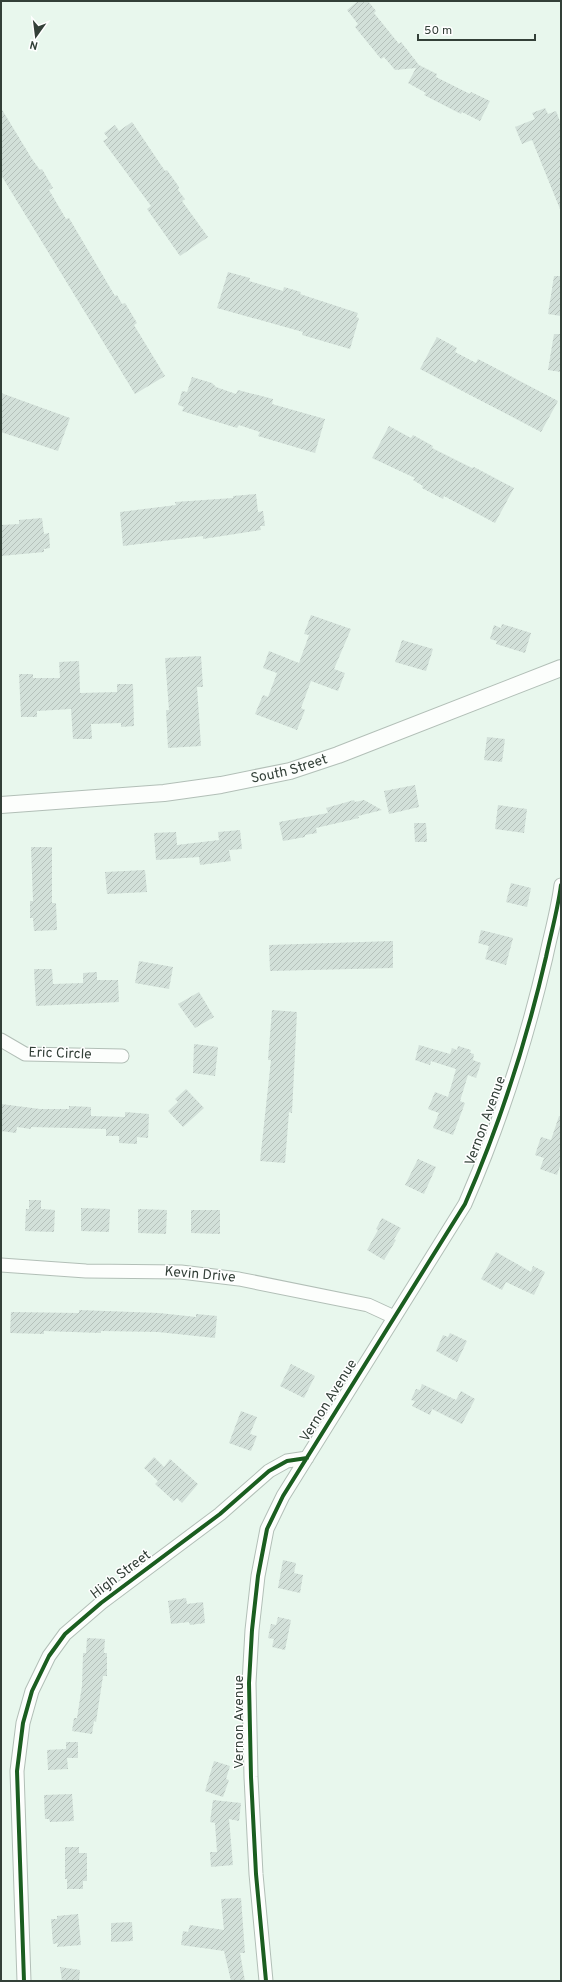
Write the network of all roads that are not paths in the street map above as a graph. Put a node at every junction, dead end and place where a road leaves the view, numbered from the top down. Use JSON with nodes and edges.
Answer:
{"nodes":[{"id":1,"x":561,"y":668,"type":"edge"},
{"id":2,"x":1,"y":805,"type":"edge"},
{"id":3,"x":561,"y":885,"type":"edge"},
{"id":4,"x":1,"y":1040,"type":"edge"},
{"id":5,"x":122,"y":1056,"type":"dead end"},
{"id":6,"x":1,"y":1265,"type":"edge"},
{"id":7,"x":394,"y":1317,"type":"junction"},
{"id":8,"x":306,"y":1458,"type":"junction"},
{"id":9,"x":24,"y":1981,"type":"edge"},
{"id":10,"x":266,"y":1981,"type":"edge"}],
"edges":[{"from":1,"to":2,"type":"street","name":"South Street"},
{"from":3,"to":7,"type":"street","name":"Vernon Avenue"},
{"from":4,"to":5,"type":"street","name":"Eric Circle"},
{"from":6,"to":7,"type":"street","name":"Kevin Drive"},
{"from":7,"to":8,"type":"street","name":"Vernon Avenue"},
{"from":8,"to":9,"type":"street","name":"High Street"},
{"from":8,"to":10,"type":"street","name":"Vernon Avenue"}]}
